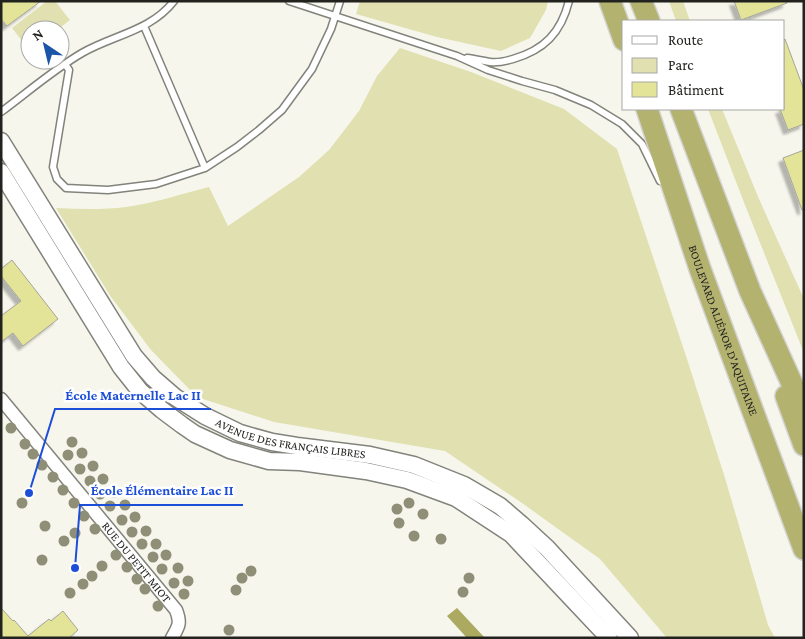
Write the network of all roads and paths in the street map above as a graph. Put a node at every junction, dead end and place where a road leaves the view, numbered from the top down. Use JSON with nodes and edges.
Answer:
{"nodes":[{"id":1,"x":174,"y":1,"type":"edge"},
{"id":2,"x":289,"y":1,"type":"edge"},
{"id":3,"x":340,"y":1,"type":"edge"},
{"id":4,"x":569,"y":1,"type":"edge"},
{"id":5,"x":610,"y":1,"type":"edge"},
{"id":6,"x":641,"y":1,"type":"edge"},
{"id":7,"x":335,"y":16,"type":"junction"},
{"id":8,"x":649,"y":20,"type":"edge"},
{"id":9,"x":144,"y":26,"type":"junction"},
{"id":10,"x":622,"y":34,"type":"edge"},
{"id":11,"x":456,"y":56,"type":"junction"},
{"id":12,"x":70,"y":61,"type":"edge"},
{"id":13,"x":57,"y":70,"type":"edge"},
{"id":14,"x":69,"y":70,"type":"edge"},
{"id":15,"x":647,"y":110,"type":"edge"},
{"id":16,"x":681,"y":110,"type":"edge"},
{"id":17,"x":1,"y":112,"type":"edge"},
{"id":18,"x":1,"y":141,"type":"edge"},
{"id":19,"x":205,"y":168,"type":"junction"},
{"id":20,"x":1,"y":172,"type":"edge"},
{"id":21,"x":664,"y":190,"type":"dead end"},
{"id":22,"x":674,"y":213,"type":"dead end"},
{"id":23,"x":700,"y":269,"type":"junction"},
{"id":24,"x":750,"y":291,"type":"junction"},
{"id":25,"x":2,"y":400,"type":"edge"},
{"id":26,"x":804,"y":410,"type":"edge"},
{"id":27,"x":804,"y":445,"type":"edge"},
{"id":28,"x":800,"y":540,"type":"edge"},
{"id":29,"x":804,"y":562,"type":"edge"},
{"id":30,"x":172,"y":638,"type":"edge"},
{"id":31,"x":609,"y":638,"type":"edge"},
{"id":32,"x":630,"y":638,"type":"edge"}],
"edges":[{"from":1,"to":9,"type":"lane"},
{"from":2,"to":7,"type":"lane"},
{"from":3,"to":7,"type":"lane"},
{"from":4,"to":11,"type":"lane"},
{"from":5,"to":10,"type":"highway"},
{"from":6,"to":8,"type":"highway"},
{"from":7,"to":11,"type":"lane"},
{"from":7,"to":19,"type":"lane"},
{"from":9,"to":12,"type":"lane"},
{"from":9,"to":19,"type":"lane"},
{"from":11,"to":21,"type":"lane"},
{"from":13,"to":17,"type":"lane"},
{"from":14,"to":19,"type":"lane"},
{"from":15,"to":23,"type":"highway","name":"BOULEVARD ALIÉNOR D'AQUITAINE"},
{"from":16,"to":24,"type":"highway"},
{"from":18,"to":32,"type":"street","name":"AVENUE DES FRANÇAIS LIBRES"},
{"from":20,"to":31,"type":"street","name":"AVENUE DES FRANÇAIS LIBRES"},
{"from":22,"to":23,"type":"lane"},
{"from":23,"to":28,"type":"highway","name":"BOULEVARD ALIÉNOR D'AQUITAINE"},
{"from":24,"to":26,"type":"highway"},
{"from":24,"to":27,"type":"highway"},
{"from":25,"to":30,"type":"street","name":"RUE DU PETIT MIOT"},
{"from":28,"to":29,"type":"street"}]}
